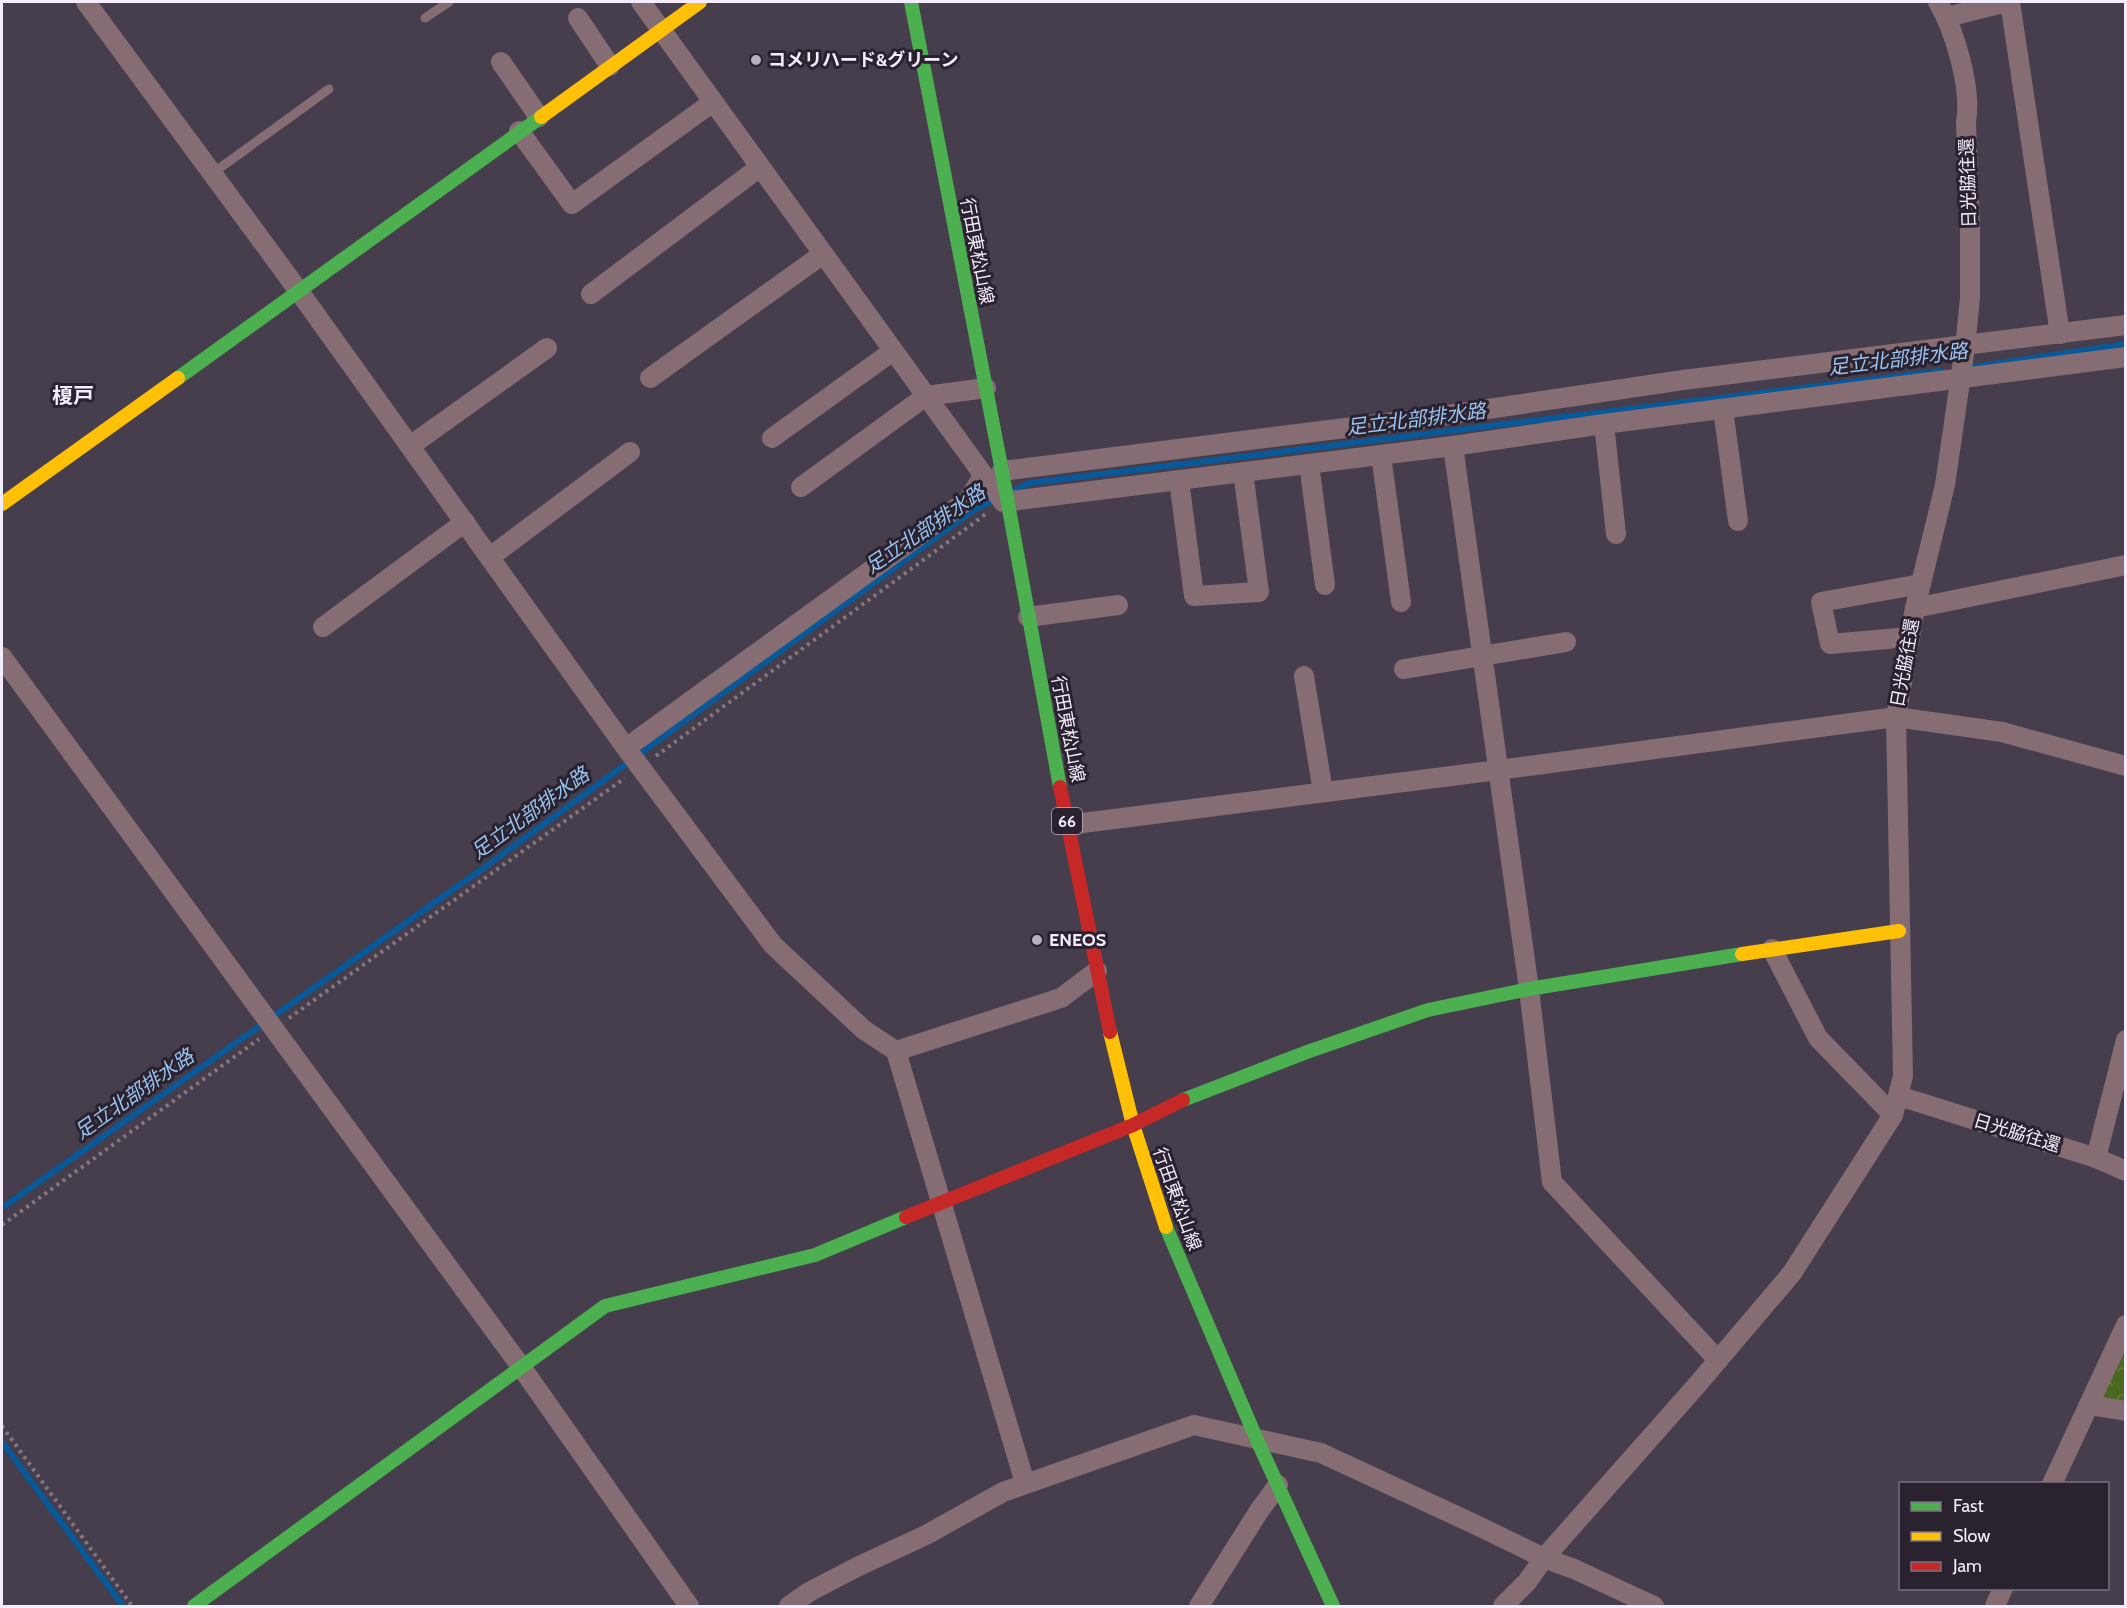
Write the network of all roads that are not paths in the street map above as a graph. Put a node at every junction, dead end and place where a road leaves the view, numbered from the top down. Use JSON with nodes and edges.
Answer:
{"nodes":[{"id":1,"x":86,"y":2,"type":"edge"},
{"id":2,"x":449,"y":2,"type":"edge"},
{"id":3,"x":641,"y":2,"type":"edge"},
{"id":4,"x":700,"y":2,"type":"edge"},
{"id":5,"x":911,"y":2,"type":"edge"},
{"id":6,"x":2009,"y":2,"type":"edge"},
{"id":7,"x":1942,"y":9,"type":"edge"},
{"id":8,"x":425,"y":18,"type":"dead end"},
{"id":9,"x":578,"y":18,"type":"dead end"},
{"id":10,"x":661,"y":29,"type":"junction"},
{"id":11,"x":501,"y":62,"type":"dead end"},
{"id":12,"x":610,"y":66,"type":"junction"},
{"id":13,"x":329,"y":89,"type":"dead end"},
{"id":14,"x":713,"y":102,"type":"junction"},
{"id":15,"x":539,"y":117,"type":"junction"},
{"id":16,"x":519,"y":131,"type":"junction"},
{"id":17,"x":760,"y":167,"type":"junction"},
{"id":18,"x":213,"y":173,"type":"junction"},
{"id":19,"x":823,"y":254,"type":"junction"},
{"id":20,"x":298,"y":290,"type":"junction"},
{"id":21,"x":591,"y":294,"type":"dead end"},
{"id":22,"x":2126,"y":325,"type":"edge"},
{"id":23,"x":2060,"y":334,"type":"junction"},
{"id":24,"x":1965,"y":346,"type":"junction"},
{"id":25,"x":547,"y":348,"type":"dead end"},
{"id":26,"x":893,"y":351,"type":"junction"},
{"id":27,"x":2126,"y":357,"type":"edge"},
{"id":28,"x":650,"y":378,"type":"dead end"},
{"id":29,"x":1960,"y":379,"type":"junction"},
{"id":30,"x":986,"y":388,"type":"junction"},
{"id":31,"x":926,"y":396,"type":"junction"},
{"id":32,"x":1723,"y":409,"type":"junction"},
{"id":33,"x":1604,"y":424,"type":"junction"},
{"id":34,"x":772,"y":438,"type":"dead end"},
{"id":35,"x":410,"y":446,"type":"junction"},
{"id":36,"x":1453,"y":446,"type":"junction"},
{"id":37,"x":630,"y":452,"type":"dead end"},
{"id":38,"x":1381,"y":455,"type":"junction"},
{"id":39,"x":1309,"y":464,"type":"junction"},
{"id":40,"x":1243,"y":472,"type":"junction"},
{"id":41,"x":993,"y":473,"type":"junction"},
{"id":42,"x":1179,"y":480,"type":"junction"},
{"id":43,"x":801,"y":487,"type":"dead end"},
{"id":44,"x":1005,"y":502,"type":"junction"},
{"id":45,"x":2,"y":504,"type":"edge"},
{"id":46,"x":1738,"y":521,"type":"dead end"},
{"id":47,"x":465,"y":522,"type":"junction"},
{"id":48,"x":1616,"y":534,"type":"dead end"},
{"id":49,"x":490,"y":557,"type":"junction"},
{"id":50,"x":2126,"y":565,"type":"edge"},
{"id":51,"x":1921,"y":584,"type":"junction"},
{"id":52,"x":1324,"y":585,"type":"dead end"},
{"id":53,"x":1401,"y":602,"type":"dead end"},
{"id":54,"x":1118,"y":605,"type":"dead end"},
{"id":55,"x":1915,"y":608,"type":"junction"},
{"id":56,"x":1028,"y":617,"type":"junction"},
{"id":57,"x":323,"y":627,"type":"dead end"},
{"id":58,"x":1910,"y":637,"type":"junction"},
{"id":59,"x":1566,"y":642,"type":"dead end"},
{"id":60,"x":2,"y":657,"type":"edge"},
{"id":61,"x":1482,"y":658,"type":"junction"},
{"id":62,"x":1404,"y":669,"type":"dead end"},
{"id":63,"x":1304,"y":675,"type":"dead end"},
{"id":64,"x":1896,"y":717,"type":"junction"},
{"id":65,"x":626,"y":748,"type":"junction"},
{"id":66,"x":2126,"y":766,"type":"edge"},
{"id":67,"x":1498,"y":770,"type":"junction"},
{"id":68,"x":1323,"y":792,"type":"junction"},
{"id":69,"x":1067,"y":825,"type":"junction"},
{"id":70,"x":1899,"y":931,"type":"junction"},
{"id":71,"x":1772,"y":949,"type":"junction"},
{"id":72,"x":1097,"y":971,"type":"junction"},
{"id":73,"x":1528,"y":989,"type":"junction"},
{"id":74,"x":2126,"y":1040,"type":"edge"},
{"id":75,"x":896,"y":1051,"type":"junction"},
{"id":76,"x":1899,"y":1096,"type":"junction"},
{"id":77,"x":1893,"y":1115,"type":"junction"},
{"id":78,"x":1133,"y":1125,"type":"junction"},
{"id":79,"x":2096,"y":1158,"type":"junction"},
{"id":80,"x":2126,"y":1172,"type":"edge"},
{"id":81,"x":940,"y":1202,"type":"junction"},
{"id":82,"x":2126,"y":1325,"type":"edge"},
{"id":83,"x":1718,"y":1360,"type":"junction"},
{"id":84,"x":522,"y":1368,"type":"junction"},
{"id":85,"x":2089,"y":1405,"type":"junction"},
{"id":86,"x":2126,"y":1411,"type":"edge"},
{"id":87,"x":1257,"y":1440,"type":"junction"},
{"id":88,"x":2053,"y":1482,"type":"edge"},
{"id":89,"x":1025,"y":1483,"type":"junction"},
{"id":90,"x":1278,"y":1485,"type":"junction"},
{"id":91,"x":1544,"y":1558,"type":"junction"},
{"id":92,"x":2002,"y":1590,"type":"edge"},
{"id":93,"x":194,"y":1606,"type":"edge"},
{"id":94,"x":689,"y":1606,"type":"edge"},
{"id":95,"x":789,"y":1606,"type":"edge"},
{"id":96,"x":1200,"y":1606,"type":"edge"},
{"id":97,"x":1333,"y":1606,"type":"edge"},
{"id":98,"x":1503,"y":1606,"type":"edge"},
{"id":99,"x":1654,"y":1606,"type":"edge"},
{"id":100,"x":1995,"y":1606,"type":"edge"}],
"edges":[{"from":1,"to":18,"type":"street"},
{"from":2,"to":8,"type":"lane"},
{"from":3,"to":10,"type":"street"},
{"from":4,"to":10,"type":"street"},
{"from":5,"to":30,"type":"street","name":"行田東松山線"},
{"from":6,"to":7,"type":"street"},
{"from":6,"to":23,"type":"street"},
{"from":7,"to":24,"type":"street","name":"日光脇往還"},
{"from":9,"to":12,"type":"street"},
{"from":10,"to":12,"type":"street"},
{"from":10,"to":14,"type":"street"},
{"from":11,"to":15,"type":"street"},
{"from":12,"to":15,"type":"street"},
{"from":13,"to":18,"type":"lane"},
{"from":14,"to":16,"type":"street"},
{"from":14,"to":17,"type":"street"},
{"from":15,"to":16,"type":"street"},
{"from":16,"to":20,"type":"street"},
{"from":17,"to":19,"type":"street"},
{"from":17,"to":21,"type":"street"},
{"from":18,"to":20,"type":"street"},
{"from":19,"to":26,"type":"street"},
{"from":19,"to":28,"type":"street"},
{"from":20,"to":35,"type":"street"},
{"from":20,"to":45,"type":"street"},
{"from":22,"to":23,"type":"street"},
{"from":23,"to":24,"type":"street"},
{"from":24,"to":29,"type":"street","name":"日光脇往還"},
{"from":24,"to":41,"type":"street"},
{"from":25,"to":35,"type":"street"},
{"from":26,"to":31,"type":"street"},
{"from":26,"to":34,"type":"street"},
{"from":27,"to":29,"type":"street"},
{"from":29,"to":32,"type":"street"},
{"from":29,"to":51,"type":"street","name":"日光脇往還"},
{"from":30,"to":31,"type":"street"},
{"from":30,"to":41,"type":"street","name":"行田東松山線"},
{"from":31,"to":41,"type":"street"},
{"from":31,"to":43,"type":"street"},
{"from":32,"to":33,"type":"street"},
{"from":32,"to":46,"type":"street"},
{"from":33,"to":36,"type":"street"},
{"from":33,"to":48,"type":"street"},
{"from":35,"to":47,"type":"street"},
{"from":36,"to":38,"type":"street"},
{"from":36,"to":61,"type":"street"},
{"from":37,"to":49,"type":"street"},
{"from":38,"to":39,"type":"street"},
{"from":38,"to":53,"type":"street"},
{"from":39,"to":40,"type":"street"},
{"from":39,"to":52,"type":"street"},
{"from":40,"to":42,"type":"street"},
{"from":40,"to":42,"type":"street"},
{"from":41,"to":44,"type":"street"},
{"from":41,"to":65,"type":"street"},
{"from":42,"to":44,"type":"street"},
{"from":44,"to":56,"type":"street","name":"行田東松山線","number":"66"},
{"from":47,"to":49,"type":"street"},
{"from":47,"to":57,"type":"street"},
{"from":49,"to":65,"type":"street"},
{"from":50,"to":55,"type":"street"},
{"from":51,"to":55,"type":"street","name":"日光脇往還"},
{"from":51,"to":58,"type":"street"},
{"from":54,"to":56,"type":"street"},
{"from":55,"to":58,"type":"street","name":"日光脇往還"},
{"from":56,"to":69,"type":"street","name":"行田東松山線","number":"66"},
{"from":58,"to":64,"type":"street","name":"日光脇往還"},
{"from":59,"to":61,"type":"street"},
{"from":60,"to":84,"type":"street"},
{"from":61,"to":62,"type":"street"},
{"from":61,"to":67,"type":"street"},
{"from":63,"to":68,"type":"street"},
{"from":64,"to":66,"type":"street"},
{"from":64,"to":67,"type":"street"},
{"from":64,"to":70,"type":"street","name":"日光脇往還"},
{"from":65,"to":75,"type":"street"},
{"from":67,"to":68,"type":"street"},
{"from":67,"to":73,"type":"street"},
{"from":68,"to":69,"type":"street"},
{"from":69,"to":72,"type":"street","name":"行田東松山線","number":"66"},
{"from":70,"to":71,"type":"street"},
{"from":70,"to":76,"type":"street","name":"日光脇往還"},
{"from":71,"to":73,"type":"street"},
{"from":71,"to":77,"type":"street"},
{"from":72,"to":75,"type":"street"},
{"from":72,"to":78,"type":"street","name":"行田東松山線","number":"66"},
{"from":73,"to":78,"type":"street"},
{"from":73,"to":83,"type":"street"},
{"from":74,"to":79,"type":"street"},
{"from":75,"to":81,"type":"street"},
{"from":76,"to":77,"type":"street"},
{"from":76,"to":79,"type":"street","name":"日光脇往還"},
{"from":77,"to":83,"type":"street"},
{"from":78,"to":81,"type":"street"},
{"from":78,"to":87,"type":"street","name":"行田東松山線","number":"66"},
{"from":79,"to":80,"type":"street","name":"日光脇往還"},
{"from":81,"to":84,"type":"street"},
{"from":81,"to":89,"type":"street"},
{"from":82,"to":85,"type":"street"},
{"from":83,"to":91,"type":"street"},
{"from":84,"to":93,"type":"street"},
{"from":84,"to":94,"type":"street"},
{"from":85,"to":86,"type":"street"},
{"from":85,"to":88,"type":"street"},
{"from":87,"to":89,"type":"street"},
{"from":87,"to":90,"type":"street","name":"行田東松山線","number":"66"},
{"from":87,"to":91,"type":"street"},
{"from":89,"to":95,"type":"street"},
{"from":90,"to":96,"type":"street"},
{"from":90,"to":97,"type":"street","name":"行田東松山線","number":"66"},
{"from":91,"to":98,"type":"street"},
{"from":91,"to":99,"type":"street"},
{"from":92,"to":100,"type":"street"}]}
